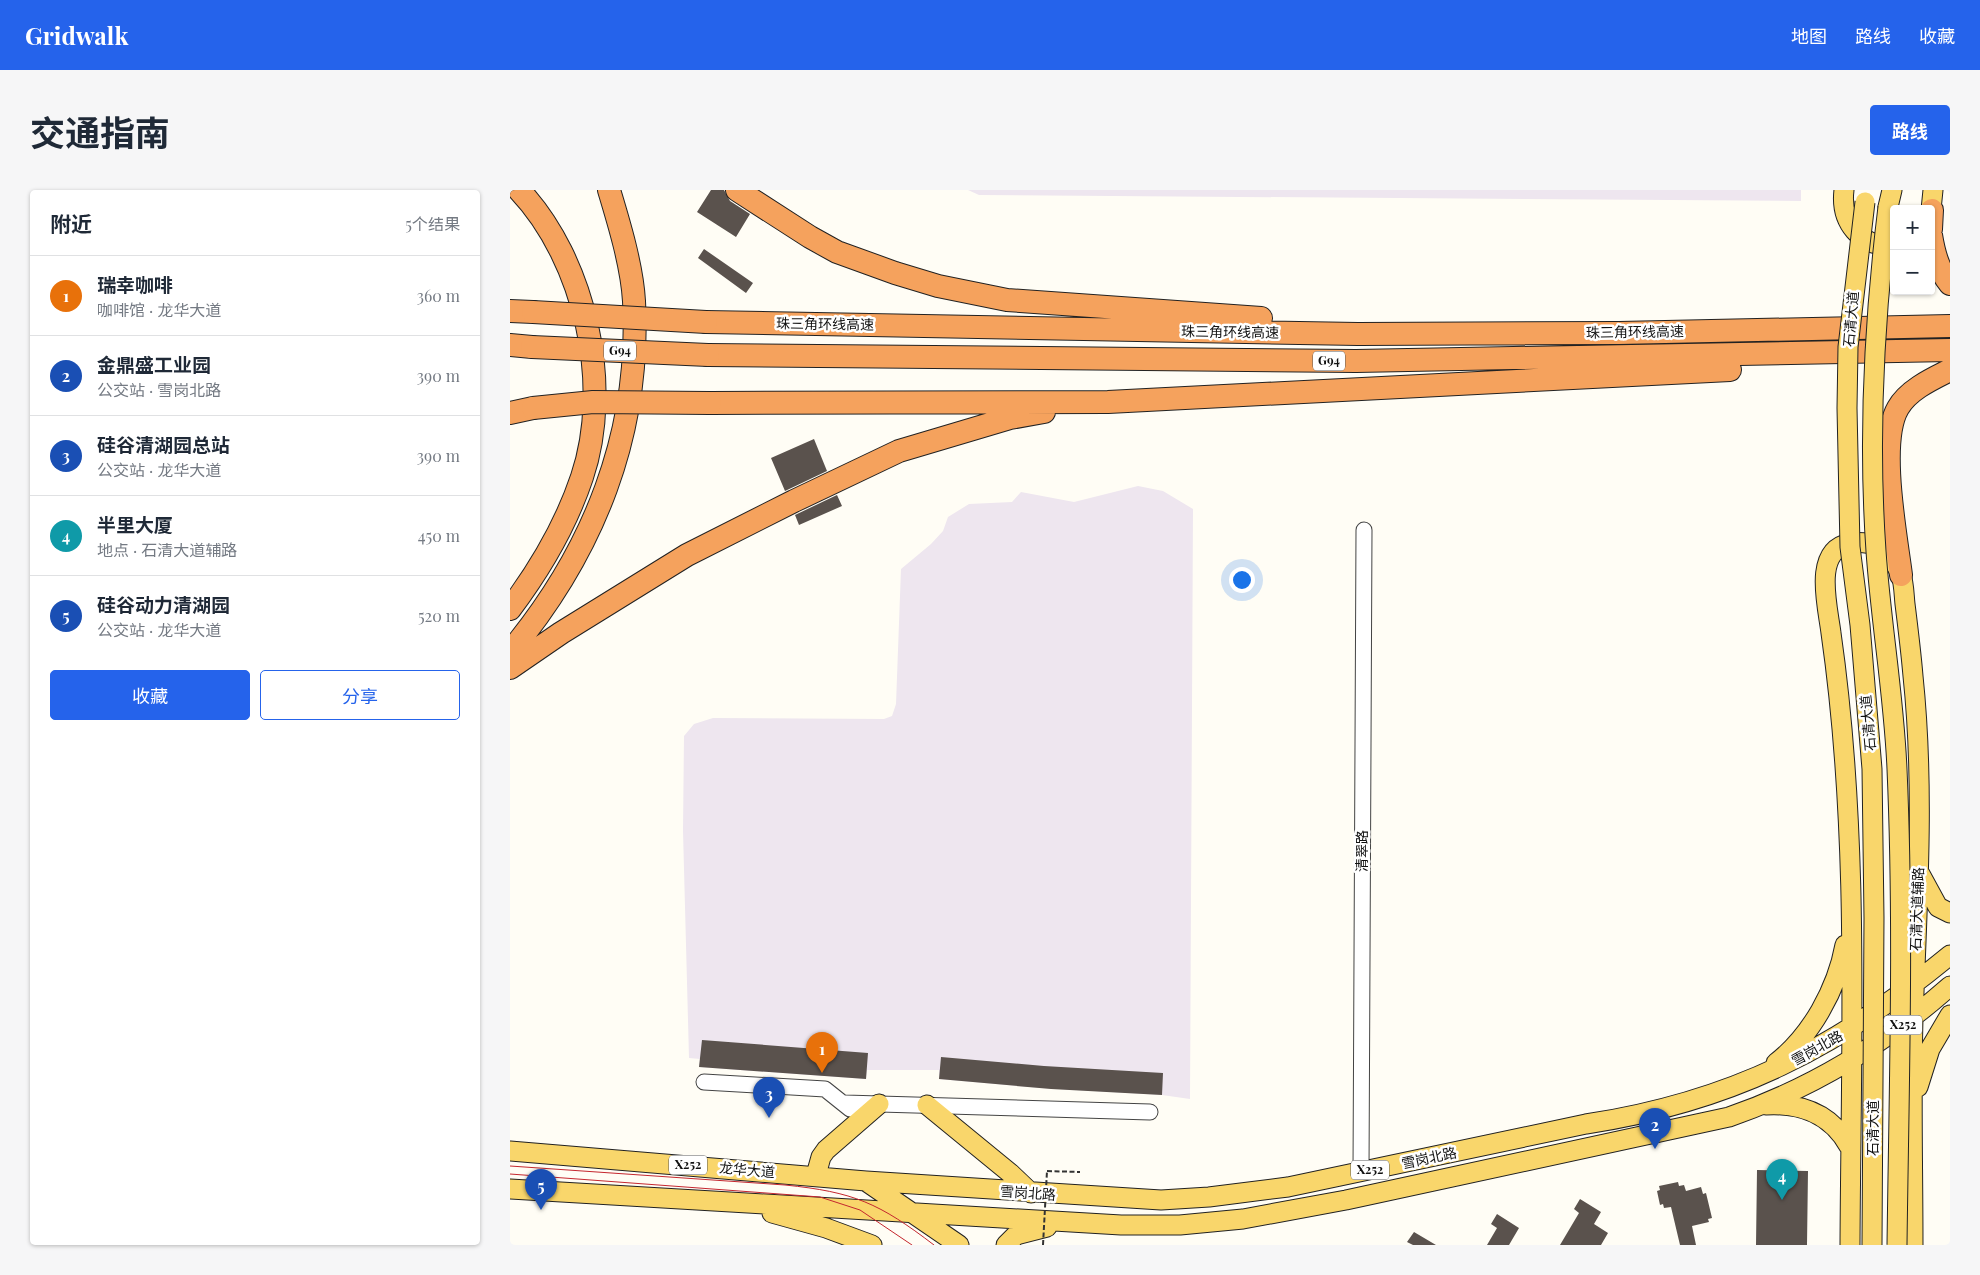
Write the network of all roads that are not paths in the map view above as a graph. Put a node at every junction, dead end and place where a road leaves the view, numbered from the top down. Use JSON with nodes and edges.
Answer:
{"nodes":[{"id":1,"x":519,"y":190,"type":"edge"},
{"id":2,"x":609,"y":190,"type":"edge"},
{"id":3,"x":737,"y":190,"type":"edge"},
{"id":4,"x":1933,"y":190,"type":"edge"},
{"id":5,"x":1844,"y":191,"type":"edge"},
{"id":6,"x":1866,"y":196,"type":"edge"},
{"id":7,"x":1890,"y":198,"type":"edge"},
{"id":8,"x":1932,"y":205,"type":"edge"},
{"id":9,"x":1890,"y":245,"type":"edge"},
{"id":10,"x":1934,"y":250,"type":"edge"},
{"id":11,"x":1950,"y":284,"type":"edge"},
{"id":12,"x":510,"y":311,"type":"edge"},
{"id":13,"x":1950,"y":326,"type":"edge"},
{"id":14,"x":1494,"y":333,"type":"junction"},
{"id":15,"x":510,"y":345,"type":"edge"},
{"id":16,"x":1950,"y":350,"type":"edge"},
{"id":17,"x":1818,"y":354,"type":"junction"},
{"id":18,"x":1950,"y":370,"type":"edge"},
{"id":19,"x":1108,"y":402,"type":"junction"},
{"id":20,"x":510,"y":413,"type":"edge"},
{"id":21,"x":1364,"y":530,"type":"dead end"},
{"id":22,"x":1901,"y":575,"type":"junction"},
{"id":23,"x":510,"y":610,"type":"edge"},
{"id":24,"x":510,"y":652,"type":"edge"},
{"id":25,"x":510,"y":668,"type":"edge"},
{"id":26,"x":1918,"y":868,"type":"junction"},
{"id":27,"x":1950,"y":914,"type":"edge"},
{"id":28,"x":1850,"y":917,"type":"junction"},
{"id":29,"x":1950,"y":955,"type":"edge"},
{"id":30,"x":1914,"y":983,"type":"junction"},
{"id":31,"x":1950,"y":986,"type":"edge"},
{"id":32,"x":1950,"y":1015,"type":"edge"},
{"id":33,"x":1913,"y":1018,"type":"junction"},
{"id":34,"x":1853,"y":1027,"type":"junction"},
{"id":35,"x":1853,"y":1058,"type":"junction"},
{"id":36,"x":1756,"y":1078,"type":"junction"},
{"id":37,"x":704,"y":1082,"type":"dead end"},
{"id":38,"x":845,"y":1103,"type":"junction"},
{"id":39,"x":879,"y":1104,"type":"junction"},
{"id":40,"x":927,"y":1105,"type":"junction"},
{"id":41,"x":1764,"y":1105,"type":"junction"},
{"id":42,"x":1150,"y":1112,"type":"dead end"},
{"id":43,"x":1912,"y":1118,"type":"junction"},
{"id":44,"x":859,"y":1121,"type":"junction"},
{"id":45,"x":1849,"y":1146,"type":"junction"},
{"id":46,"x":510,"y":1151,"type":"edge"},
{"id":47,"x":1361,"y":1172,"type":"junction"},
{"id":48,"x":816,"y":1175,"type":"junction"},
{"id":49,"x":866,"y":1181,"type":"junction"},
{"id":50,"x":510,"y":1188,"type":"edge"},
{"id":51,"x":962,"y":1188,"type":"junction"},
{"id":52,"x":1031,"y":1193,"type":"junction"},
{"id":53,"x":712,"y":1202,"type":"junction"},
{"id":54,"x":914,"y":1213,"type":"junction"},
{"id":55,"x":961,"y":1215,"type":"junction"},
{"id":56,"x":1069,"y":1222,"type":"junction"},
{"id":57,"x":872,"y":1245,"type":"edge"},
{"id":58,"x":959,"y":1245,"type":"edge"},
{"id":59,"x":1006,"y":1245,"type":"edge"},
{"id":60,"x":1850,"y":1245,"type":"edge"},
{"id":61,"x":1872,"y":1245,"type":"edge"},
{"id":62,"x":1897,"y":1245,"type":"edge"},
{"id":63,"x":1914,"y":1245,"type":"edge"}],
"edges":[{"from":1,"to":23,"type":"highway"},
{"from":2,"to":24,"type":"highway"},
{"from":3,"to":14,"type":"highway"},
{"from":4,"to":8,"type":"main road"},
{"from":5,"to":9,"type":"main road"},
{"from":6,"to":61,"type":"main road","name":"石清大道","bridge":true},
{"from":7,"to":62,"type":"main road","name":"石清大道","bridge":true},
{"from":10,"to":11,"type":"highway"},
{"from":12,"to":14,"type":"highway","name":"珠三角环线高速","number":"G94","bridge":true},
{"from":13,"to":14,"type":"highway","name":"珠三角环线高速","number":"G94"},
{"from":15,"to":17,"type":"highway","name":"珠三角环线高速","number":"G94","bridge":true},
{"from":16,"to":17,"type":"highway","name":"珠三角环线高速","number":"G94"},
{"from":17,"to":19,"type":"highway"},
{"from":18,"to":22,"type":"highway"},
{"from":19,"to":20,"type":"highway","bridge":true},
{"from":19,"to":25,"type":"highway"},
{"from":21,"to":47,"type":"street","name":"清翠路"},
{"from":22,"to":26,"type":"main road","name":"石清大道辅路"},
{"from":22,"to":28,"type":"main road"},
{"from":26,"to":27,"type":"main road"},
{"from":26,"to":30,"type":"main road","name":"石清大道辅路"},
{"from":28,"to":34,"type":"main road"},
{"from":28,"to":36,"type":"main road"},
{"from":29,"to":30,"type":"main road","name":"雪岗北路","number":"X252"},
{"from":30,"to":33,"type":"main road","name":"石清大道辅路"},
{"from":30,"to":34,"type":"main road","name":"雪岗北路","number":"X252"},
{"from":31,"to":33,"type":"main road","name":"雪岗北路","number":"X252"},
{"from":32,"to":43,"type":"main road"},
{"from":33,"to":35,"type":"main road","name":"雪岗北路","number":"X252"},
{"from":33,"to":43,"type":"main road","name":"石清大道辅路"},
{"from":34,"to":35,"type":"main road"},
{"from":34,"to":36,"type":"main road","name":"雪岗北路","number":"X252"},
{"from":35,"to":41,"type":"main road","name":"雪岗北路","number":"X252"},
{"from":35,"to":45,"type":"main road"},
{"from":36,"to":47,"type":"main road","name":"雪岗北路","number":"X252"},
{"from":37,"to":38,"type":"street"},
{"from":38,"to":39,"type":"street"},
{"from":38,"to":44,"type":"street"},
{"from":39,"to":40,"type":"street"},
{"from":39,"to":44,"type":"main road"},
{"from":40,"to":42,"type":"street"},
{"from":40,"to":52,"type":"main road"},
{"from":41,"to":45,"type":"main road"},
{"from":41,"to":56,"type":"main road","name":"雪岗北路","number":"X252"},
{"from":43,"to":63,"type":"main road","name":"石清大道辅路"},
{"from":44,"to":48,"type":"main road"},
{"from":45,"to":60,"type":"main road"},
{"from":46,"to":48,"type":"main road","name":"龙华大道","number":"X252"},
{"from":47,"to":52,"type":"main road","name":"雪岗北路","number":"X252"},
{"from":48,"to":49,"type":"main road","name":"龙华大道","number":"X252"},
{"from":49,"to":51,"type":"main road","name":"雪岗北路","number":"X252"},
{"from":49,"to":54,"type":"main road","name":"龙华大道"},
{"from":50,"to":53,"type":"main road","number":"X252"},
{"from":51,"to":52,"type":"main road","name":"雪岗北路","number":"X252"},
{"from":51,"to":55,"type":"main road"},
{"from":53,"to":54,"type":"main road","number":"X252"},
{"from":53,"to":57,"type":"main road"},
{"from":54,"to":55,"type":"main road","name":"雪岗北路","number":"X252"},
{"from":54,"to":58,"type":"main road","name":"龙华大道"},
{"from":55,"to":56,"type":"main road","name":"雪岗北路","number":"X252"},
{"from":56,"to":59,"type":"main road"}]}
